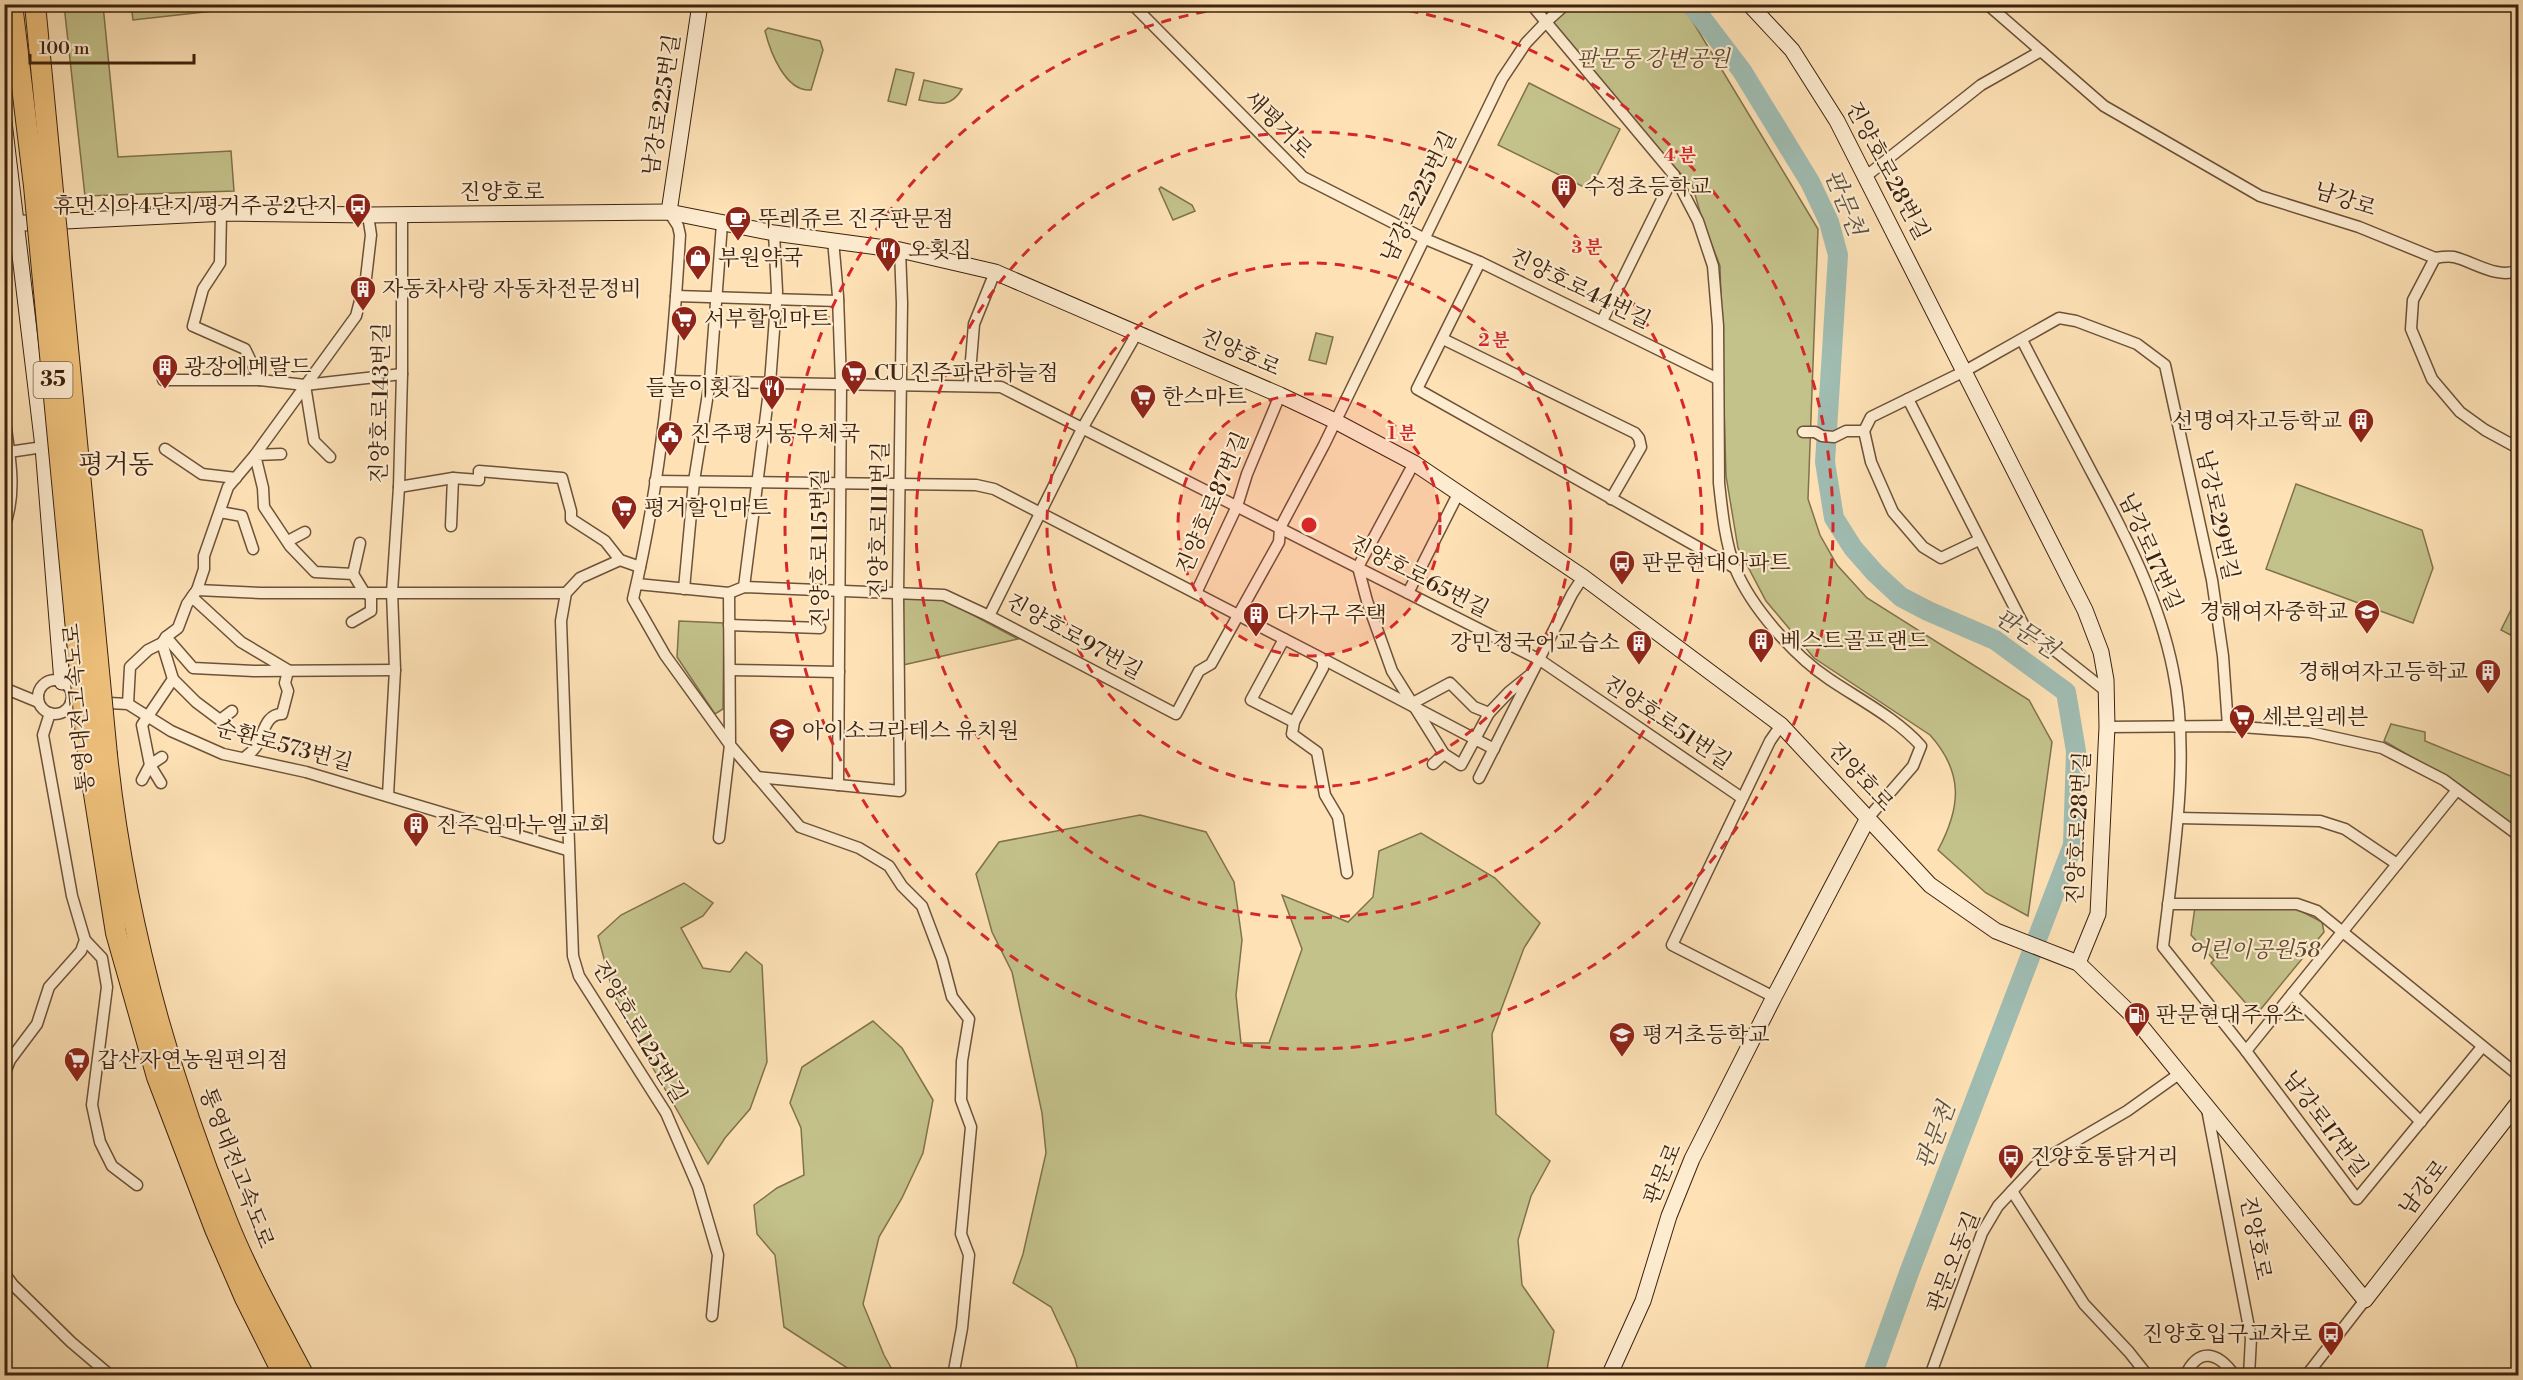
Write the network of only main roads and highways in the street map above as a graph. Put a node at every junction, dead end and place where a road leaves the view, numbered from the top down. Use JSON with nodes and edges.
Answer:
{"nodes":[{"id":1,"x":12,"y":4,"type":"edge"},
{"id":2,"x":36,"y":4,"type":"edge"},
{"id":3,"x":98,"y":755,"type":"junction"},
{"id":4,"x":284,"y":1376,"type":"edge"},
{"id":5,"x":304,"y":1376,"type":"edge"}],
"edges":[{"from":1,"to":3,"type":"highway","name":"통영대전고속도로","number":"35","bridge":true},
{"from":2,"to":3,"type":"highway","name":"통영대전고속도로","number":"35","bridge":true},
{"from":3,"to":4,"type":"highway","name":"통영대전고속도로","number":"35"},
{"from":3,"to":5,"type":"highway","name":"통영대전고속도로","number":"35"}]}
